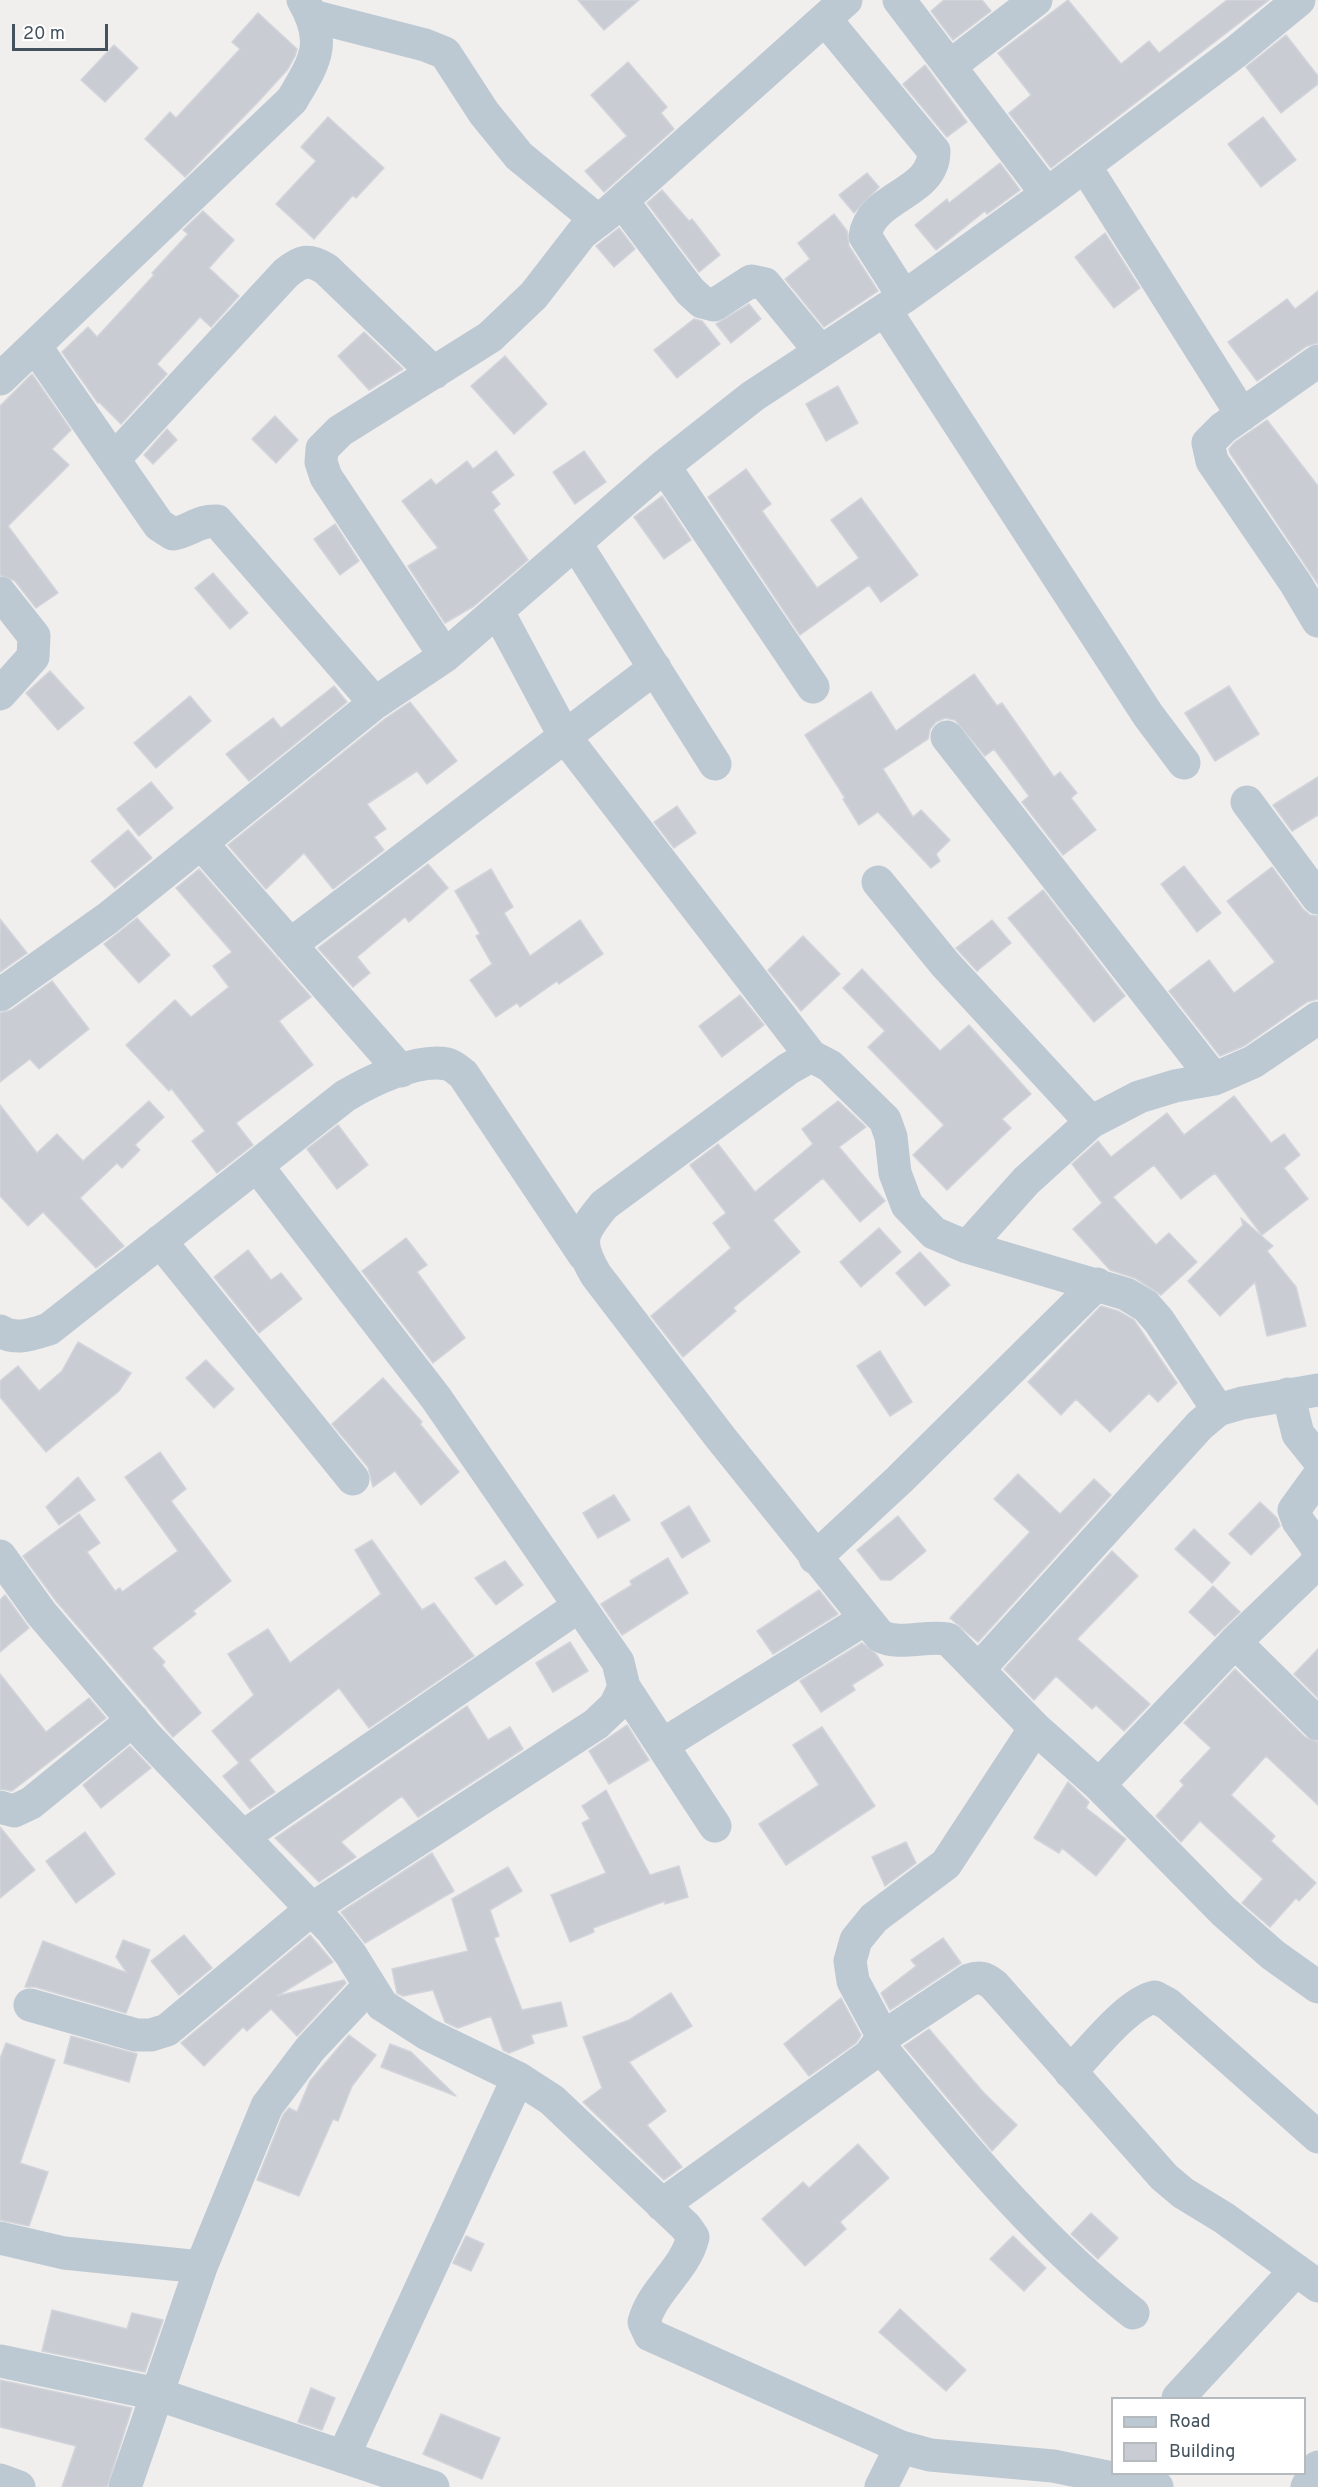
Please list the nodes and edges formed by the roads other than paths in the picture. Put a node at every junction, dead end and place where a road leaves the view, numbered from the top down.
1 (899, 0) edge
2 (1036, 0) edge
3 (1299, 0) edge
4 (308, 8) edge
5 (836, 10) edge
6 (950, 66) junction
7 (1085, 166) junction
8 (1047, 194) junction
9 (609, 210) junction
10 (894, 303) junction
11 (35, 346) junction
12 (820, 351) junction
13 (1318, 361) edge
14 (434, 373) junction
15 (0, 379) edge
16 (1242, 415) junction
17 (114, 459) junction
18 (664, 466) junction
19 (576, 544) junction
20 (0, 593) edge
21 (498, 612) junction
22 (1318, 621) edge
23 (445, 656) junction
24 (655, 668) junction
25 (813, 687) dead end
26 (0, 694) edge
27 (375, 703) junction
28 (565, 737) junction
29 (947, 737) dead end
30 (1184, 763) dead end
31 (715, 764) dead end
32 (1247, 802) dead end
33 (201, 843) junction
34 (878, 882) dead end
35 (1318, 898) edge
36 (290, 945) junction
37 (0, 996) edge
38 (1318, 1018) edge
39 (811, 1056) junction
40 (400, 1071) junction
41 (1214, 1079) junction
42 (1091, 1122) junction
43 (257, 1166) junction
44 (160, 1240) junction
45 (968, 1247) junction
46 (584, 1255) junction
47 (1097, 1284) junction
48 (0, 1331) edge
49 (1303, 1392) edge
50 (1218, 1410) junction
51 (1318, 1459) edge
52 (1318, 1477) edge
53 (353, 1479) dead end
54 (1318, 1548) edge
55 (0, 1556) edge
56 (815, 1558) junction
57 (1318, 1559) edge
58 (579, 1606) junction
59 (865, 1619) junction
60 (1235, 1642) junction
61 (978, 1670) junction
62 (624, 1687) junction
63 (133, 1720) junction
64 (1318, 1724) edge
65 (1035, 1728) junction
66 (662, 1745) junction
67 (1099, 1785) junction
68 (0, 1807) edge
69 (715, 1826) dead end
70 (244, 1836) junction
71 (313, 1908) junction
72 (369, 1986) junction
73 (1318, 1987) edge
74 (30, 2005) dead end
75 (880, 2041) junction
76 (1070, 2072) junction
77 (518, 2078) junction
78 (1318, 2137) edge
79 (662, 2205) junction
80 (3, 2247) edge
81 (201, 2267) junction
82 (1307, 2278) edge
83 (1133, 2313) dead end
84 (0, 2361) edge
85 (157, 2394) junction
86 (1179, 2397) edge
87 (901, 2447) junction
88 (343, 2457) junction
89 (1318, 2467) edge
90 (989, 2474) edge
91 (0, 2480) edge
92 (1131, 2481) edge
93 (19, 2487) edge
94 (125, 2487) edge
95 (433, 2487) edge
96 (881, 2487) edge
97 (1307, 2487) edge

1 - 6 street
2 - 6 street
3 - 7 street
4 - 9 street
4 - 11 street
5 - 9 street
5 - 10 street
6 - 8 street
7 - 8 street
7 - 16 street
8 - 10 street
9 - 12 street
9 - 14 street
10 - 12 street
10 - 30 street
11 - 15 street
11 - 17 street
12 - 18 street
13 - 16 street
14 - 17 street
14 - 23 street
16 - 22 street
17 - 27 street
18 - 19 street
18 - 25 street
19 - 21 street
19 - 24 street
20 - 26 street
21 - 23 street
21 - 28 street
23 - 27 street
24 - 28 street
24 - 31 street
27 - 33 street
28 - 36 street
28 - 39 street
29 - 41 street
32 - 35 street
33 - 36 street
33 - 37 street
34 - 42 street
36 - 40 street
38 - 41 street
39 - 45 street
39 - 46 street
40 - 43 street
40 - 46 street
41 - 42 street
42 - 45 street
43 - 44 street
43 - 58 street
44 - 48 street
44 - 53 street
45 - 47 street
46 - 56 street
47 - 50 street
47 - 56 street
49 - 50 street
49 - 51 street
50 - 61 street
52 - 54 street
55 - 63 street
56 - 59 street
57 - 60 street
58 - 62 street
58 - 70 street
59 - 61 street
59 - 66 street
60 - 64 street
60 - 67 street
61 - 65 street
62 - 66 street
62 - 71 street
63 - 68 street
63 - 70 street
65 - 67 street
65 - 75 street
66 - 69 street
67 - 73 street
70 - 71 street
71 - 72 street
71 - 74 street
72 - 77 street
72 - 81 street
75 - 76 street
75 - 79 street
75 - 83 street
76 - 78 street
76 - 82 street
77 - 79 street
77 - 88 street
79 - 87 street
80 - 81 street
81 - 85 street
82 - 86 street
84 - 85 street
85 - 88 street
85 - 94 street
87 - 90 street
87 - 96 street
88 - 95 street
89 - 97 street
90 - 92 street
91 - 93 street

